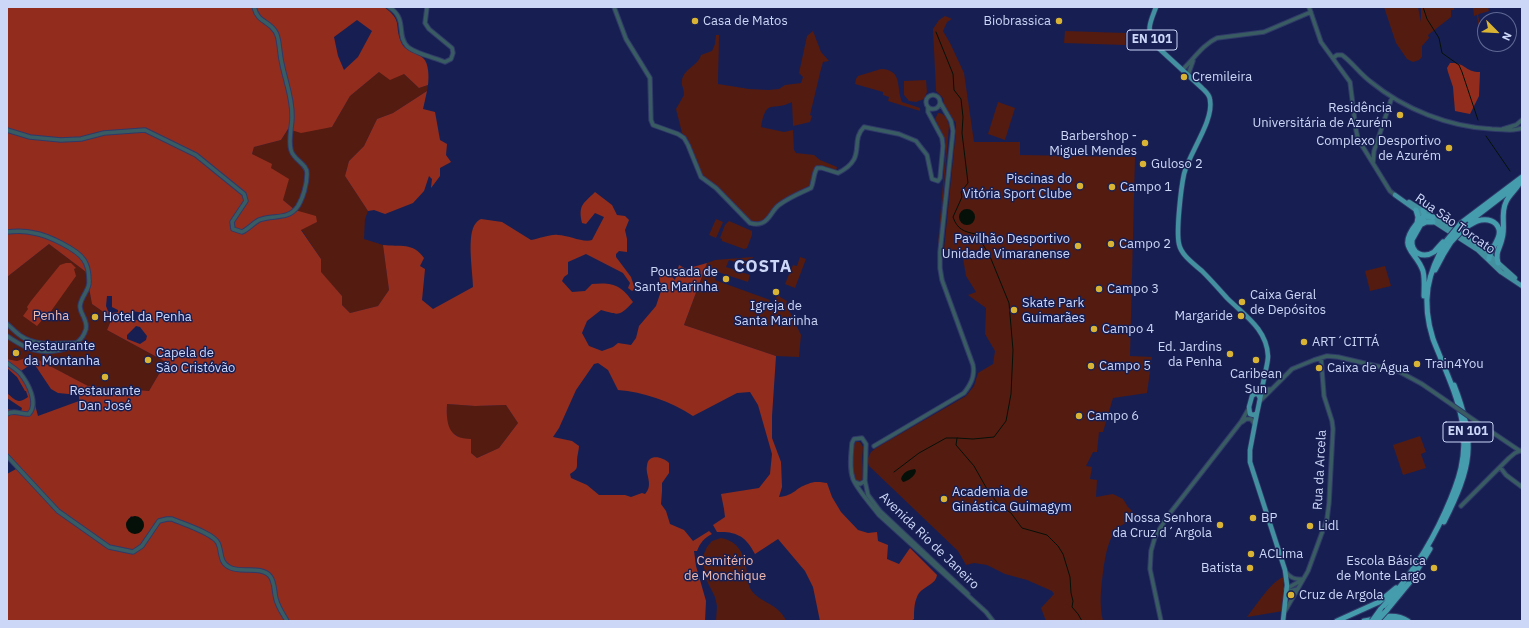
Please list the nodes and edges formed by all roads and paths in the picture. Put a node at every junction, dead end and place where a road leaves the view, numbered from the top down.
1 (254, 7) edge
2 (389, 7) edge
3 (427, 7) edge
4 (614, 7) edge
5 (1156, 7) edge
6 (1309, 7) edge
7 (1311, 12) junction
8 (1326, 50) junction
9 (1336, 55) junction
10 (1332, 58) junction
11 (1193, 60) junction
12 (1182, 70) junction
13 (1188, 75) junction
14 (1392, 97) junction
15 (940, 102) junction
16 (928, 107) junction
17 (935, 109) junction
18 (946, 112) junction
19 (931, 117) junction
20 (1522, 120) edge
21 (1522, 128) edge
22 (1502, 129) junction
23 (7, 130) edge
24 (1374, 151) junction
25 (1366, 152) junction
26 (1373, 164) junction
27 (1522, 176) edge
28 (1520, 183) edge
29 (1395, 195) junction
30 (1416, 210) junction
31 (1423, 210) junction
32 (1425, 216) junction
33 (1433, 219) junction
34 (1419, 224) junction
35 (1463, 226) junction
36 (7, 232) edge
37 (1449, 241) junction
38 (1495, 248) junction
39 (1483, 251) junction
40 (1489, 257) junction
41 (1498, 263) junction
42 (1522, 285) edge
43 (7, 324) edge
44 (7, 336) edge
45 (1432, 339) junction
46 (75, 343) junction
47 (1321, 358) junction
48 (7, 363) edge
49 (1273, 389) junction
50 (1260, 390) junction
51 (1260, 400) junction
52 (1249, 407) junction
53 (1257, 413) junction
54 (7, 414) edge
55 (1251, 414) junction
56 (1246, 419) junction
57 (1242, 422) junction
58 (1255, 425) junction
59 (874, 446) dead end
60 (1521, 450) edge
61 (7, 456) edge
62 (1500, 467) junction
63 (865, 481) junction
64 (855, 482) junction
65 (1522, 487) edge
66 (1461, 506) dead end
67 (1284, 570) junction
68 (1303, 579) junction
69 (1407, 579) junction
70 (1286, 589) junction
71 (1298, 589) junction
72 (986, 612) junction
73 (1284, 613) junction
74 (287, 621) edge
75 (993, 621) edge
76 (1161, 621) edge
77 (1283, 621) edge
78 (1337, 621) edge
79 (1364, 621) edge
80 (1372, 621) edge
81 (1378, 621) edge
82 (1382, 621) edge
83 (1398, 621) edge
84 (1408, 621) edge

1 - 23 street
2 - 3 street
4 - 19 street
5 - 12 main road, EN 101
6 - 7 street, Rua São Torcato
7 - 8 street, Rua São Torcato
7 - 11 street
8 - 9 street
8 - 10 street, Rua São Torcato
9 - 10 street
9 - 14 street
10 - 25 street, Rua São Torcato
11 - 12 street
11 - 13 street
12 - 13 main road, EN 101
13 - 50 main road, EN 101
14 - 22 street
14 - 24 street
15 - 16 street
15 - 17 street
15 - 18 street
16 - 17 street
16 - 19 street
17 - 18 street
17 - 19 street
18 - 59 street
20 - 22 street
21 - 22 street
24 - 25 street
24 - 26 street
25 - 26 street, Rua São Torcato
26 - 29 street, Rua São Torcato
27 - 35 highway, EN 101
28 - 35 highway, EN 101
28 - 38 highway
29 - 30 main road, Rua São Torcato
29 - 31 main road, Rua São Torcato
30 - 32 main road, Rua São Torcato
30 - 34 highway
31 - 32 highway
31 - 33 main road, Rua São Torcato
32 - 33 highway
32 - 34 highway
33 - 34 highway
33 - 39 main road, Rua São Torcato
34 - 37 highway
34 - 45 highway
35 - 37 highway, EN 101, bridge
35 - 38 highway
36 - 46 street
37 - 45 highway, EN 101
37 - 81 highway, EN 101, bridge
38 - 39 highway
38 - 40 highway
38 - 41 highway
39 - 40 highway
40 - 41 main road, Rua São Torcato
40 - 42 main road, Rua São Torcato
41 - 42 main road, Rua São Torcato
43 - 46 street
44 - 46 street
45 - 69 highway, EN 101
47 - 49 street
47 - 60 street, bridge
47 - 68 street, Rua da Arcela
48 - 54 street
49 - 50 street
49 - 51 street
50 - 51 main road
50 - 52 main road, EN 101
51 - 53 main road
52 - 55 main road
52 - 57 street
53 - 55 main road
53 - 58 main road
55 - 56 street
55 - 58 main road
56 - 57 street
56 - 58 street
57 - 76 street
58 - 67 main road
60 - 62 street
61 - 74 street
62 - 65 street
62 - 66 street
63 - 64 street
63 - 64 street
63 - 72 street, Avenida Rio de Janeiro
64 - 72 street
67 - 68 street
67 - 70 main road
68 - 70 street
68 - 71 street, Rua da Arcela
69 - 78 highway
69 - 80 highway, EN 101, bridge
70 - 71 street
70 - 73 main road
71 - 73 street, Rua da Arcela
72 - 75 street
73 - 77 main road
79 - 84 highway
82 - 83 highway

